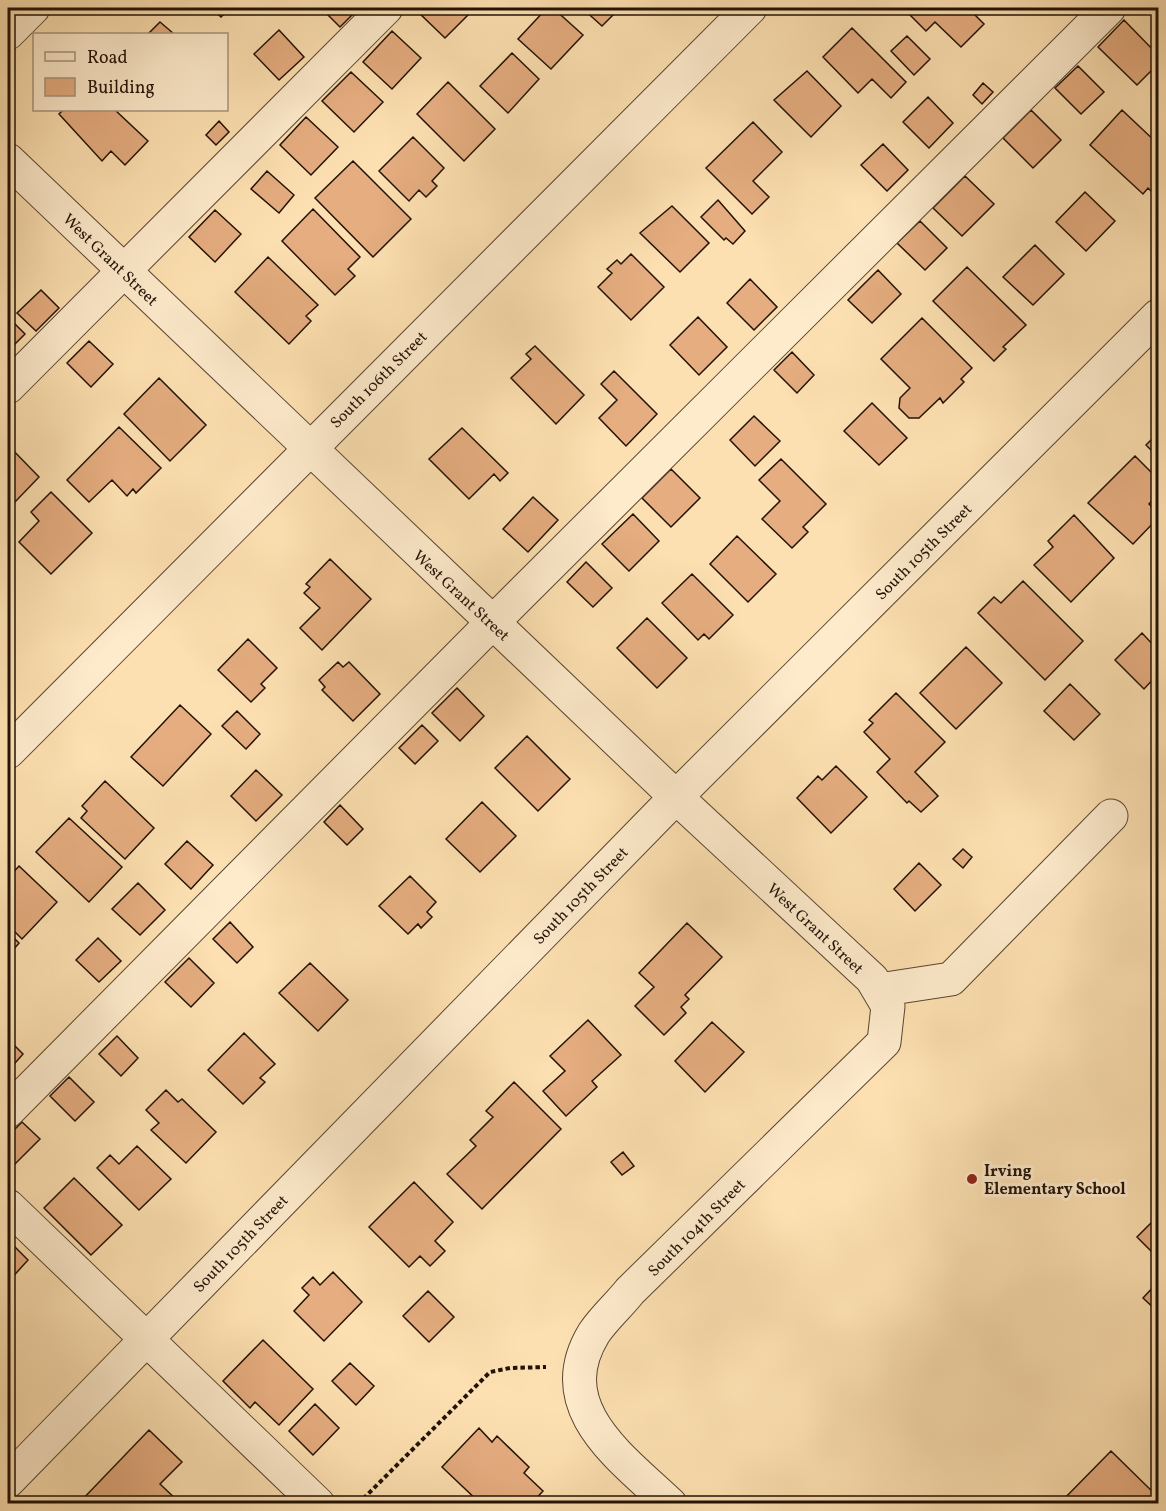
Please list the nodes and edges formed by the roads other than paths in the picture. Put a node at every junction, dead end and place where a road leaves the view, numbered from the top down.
1 (33, 8) edge
2 (386, 8) edge
3 (750, 8) edge
4 (1109, 8) edge
5 (8, 33) edge
6 (8, 160) edge
7 (123, 271) junction
8 (1158, 316) edge
9 (8, 387) edge
10 (308, 448) junction
11 (492, 623) junction
12 (8, 752) edge
13 (676, 797) junction
14 (1111, 816) dead end
15 (879, 990) junction
16 (884, 1042) joint
17 (8, 1111) edge
18 (8, 1206) edge
19 (147, 1338) junction
20 (8, 1481) edge
21 (318, 1503) edge
22 (670, 1503) edge

1 - 5 street
2 - 7 street
3 - 10 street, South 106th Street
4 - 11 street
6 - 7 street, West Grant Street
7 - 9 street
7 - 10 street, West Grant Street
8 - 13 street, South 105th Street
10 - 11 street, West Grant Street
10 - 12 street, South 106th Street
11 - 13 street, West Grant Street
11 - 17 street
13 - 15 street, West Grant Street
13 - 19 street, South 105th Street
14 - 15 street
15 - 16 street, West Grant Street
16 - 22 street, South 104th Street
18 - 19 street
19 - 20 street, South 105th Street
19 - 21 street

